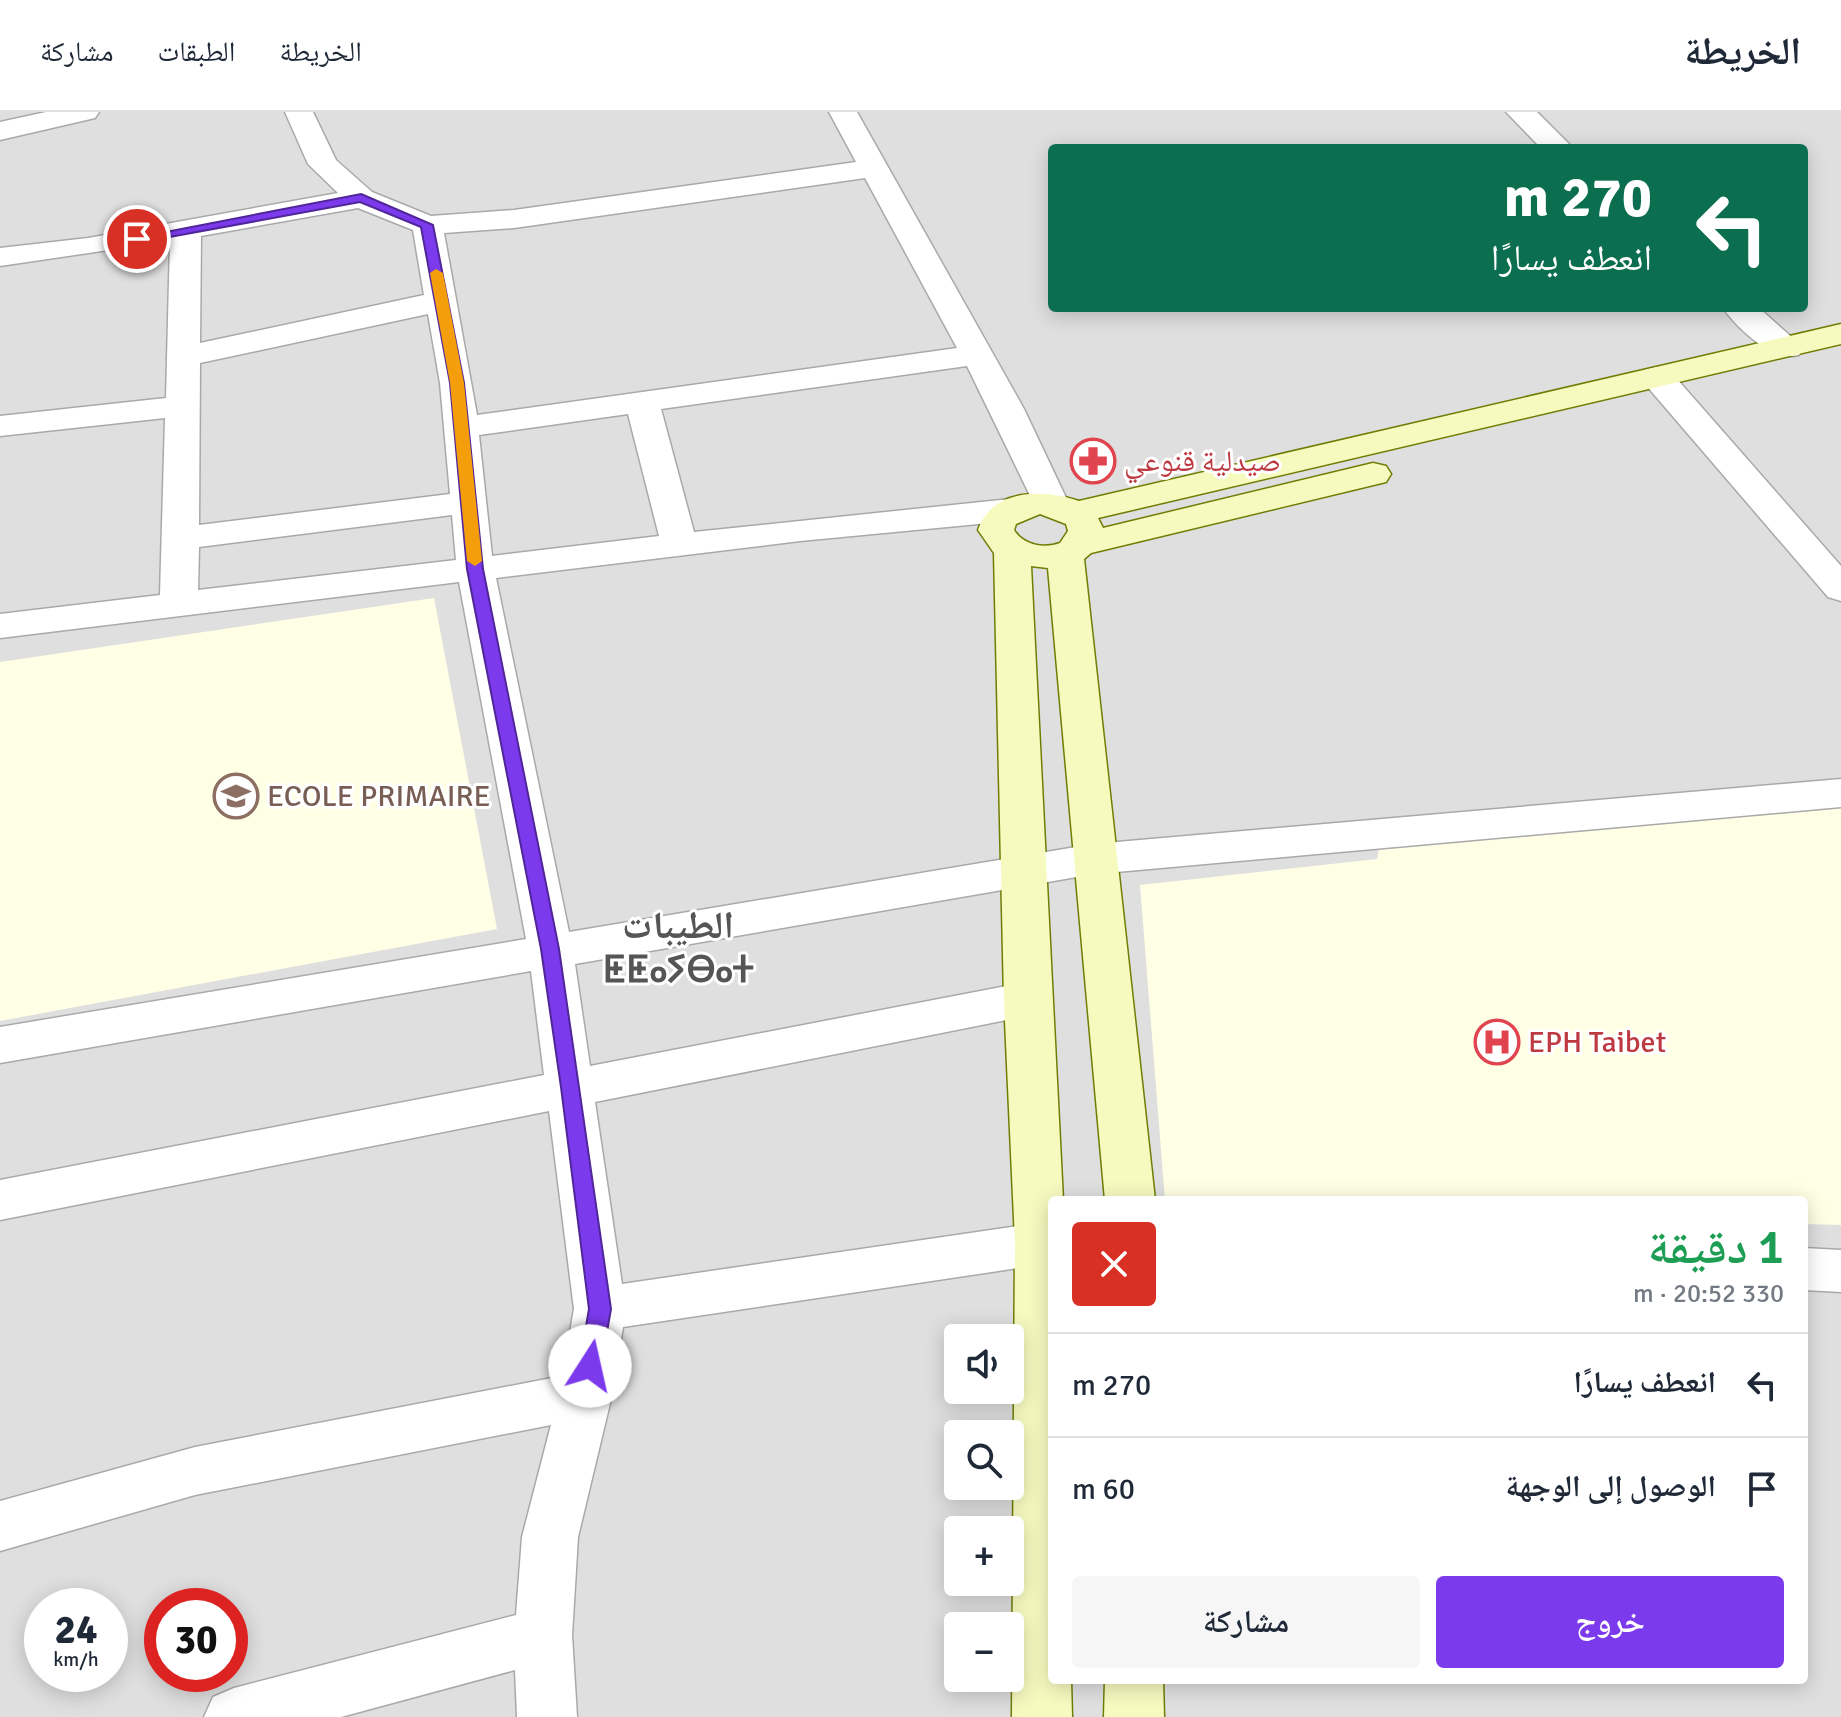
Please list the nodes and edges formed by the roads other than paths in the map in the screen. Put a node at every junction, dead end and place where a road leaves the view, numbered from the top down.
1 (85, 112) edge
2 (299, 112) edge
3 (843, 112) edge
4 (1520, 112) edge
5 (0, 131) edge
6 (1554, 144) edge
7 (874, 168) junction
8 (361, 198) junction
9 (427, 225) junction
10 (186, 231) junction
11 (0, 257) edge
12 (441, 301) junction
13 (1742, 312) edge
14 (1841, 334) edge
15 (977, 355) junction
16 (183, 357) junction
17 (1780, 358) junction
18 (1841, 359) edge
19 (1667, 388) junction
20 (642, 402) junction
21 (182, 406) junction
22 (0, 426) edge
23 (463, 427) junction
24 (1253, 471) junction
25 (1277, 498) junction
26 (470, 502) junction
27 (1067, 529) junction
28 (1011, 530) junction
29 (180, 538) junction
30 (679, 544) junction
31 (475, 569) junction
32 (1841, 589) edge
33 (179, 605) junction
34 (0, 626) edge
35 (1078, 707) junction
36 (1018, 710) junction
37 (1841, 793) edge
38 (1094, 859) junction
39 (1024, 871) junction
40 (550, 949) junction
41 (1027, 999) junction
42 (0, 1045) edge
43 (571, 1087) junction
44 (1130, 1196) edge
45 (0, 1200) edge
46 (1046, 1242) edge
47 (1808, 1269) edge
48 (1841, 1271) edge
49 (600, 1309) junction
50 (585, 1395) junction
51 (0, 1526) edge
52 (543, 1635) junction
53 (1134, 1684) edge
54 (234, 1717) edge
55 (547, 1717) edge
56 (1042, 1717) edge
57 (1134, 1717) edge

1 - 5 street
2 - 8 street
3 - 7 street
4 - 6 street
7 - 9 street
7 - 15 street
8 - 9 street
8 - 10 street
9 - 12 street
10 - 11 street
10 - 16 street
12 - 16 street
12 - 23 street
13 - 17 street
14 - 17 main road
15 - 20 street
15 - 27 street
16 - 21 street
17 - 18 main road
17 - 19 main road
19 - 24 main road
19 - 25 main road
19 - 32 street
20 - 23 street
20 - 30 street
21 - 22 street
21 - 29 street
23 - 26 street
24 - 25 main road
24 - 27 main road
25 - 27 main road
26 - 29 street
26 - 31 street
27 - 28 main road
27 - 28 main road
27 - 35 main road
28 - 30 street
28 - 36 main road
29 - 33 street
30 - 31 street
31 - 33 street
31 - 40 street
33 - 34 street
35 - 36 main road
35 - 38 main road
36 - 39 main road
37 - 38 street
38 - 39 street
38 - 44 main road
39 - 40 street
39 - 41 main road
40 - 42 street
40 - 43 street
41 - 43 street
41 - 46 main road
43 - 45 street
43 - 49 street
46 - 49 street
46 - 56 main road
47 - 48 street
49 - 50 street
50 - 51 street
50 - 52 street
52 - 54 street
52 - 55 street
53 - 57 main road

